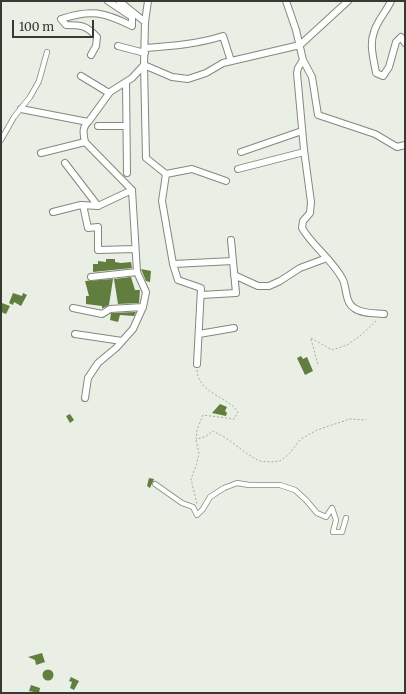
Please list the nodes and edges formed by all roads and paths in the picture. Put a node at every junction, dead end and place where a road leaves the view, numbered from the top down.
1 (108, 1) edge
2 (119, 1) edge
3 (148, 1) edge
4 (286, 1) edge
5 (348, 1) edge
6 (390, 1) edge
7 (145, 22) junction
8 (405, 43) edge
9 (300, 45) junction
10 (118, 46) dead end
11 (144, 50) junction
12 (47, 52) dead end
13 (91, 55) dead end
14 (303, 60) junction
15 (231, 61) junction
16 (144, 65) junction
17 (81, 76) dead end
18 (126, 82) junction
19 (109, 93) junction
20 (21, 108) junction
21 (88, 122) junction
22 (98, 126) dead end
23 (126, 126) junction
24 (302, 131) junction
25 (1, 140) edge
26 (85, 142) junction
27 (405, 145) edge
28 (241, 152) dead end
29 (304, 152) junction
30 (41, 153) dead end
31 (65, 163) dead end
32 (238, 169) dead end
33 (127, 173) dead end
34 (166, 174) junction
35 (226, 181) dead end
36 (132, 190) junction
37 (83, 206) junction
38 (98, 206) junction
39 (53, 212) dead end
40 (231, 240) dead end
41 (135, 249) junction
42 (328, 258) junction
43 (233, 261) junction
44 (172, 264) junction
45 (137, 272) junction
46 (234, 275) junction
47 (91, 278) dead end
48 (201, 295) junction
49 (143, 307) junction
50 (73, 308) dead end
51 (384, 314) joint
52 (234, 328) dead end
53 (75, 334) dead end
54 (199, 334) junction
55 (122, 341) junction
56 (197, 364) joint
57 (318, 365) dead end
58 (84, 398) dead end
59 (366, 420) dead end
60 (196, 439) junction
61 (155, 484) dead end
62 (199, 513) junction
63 (346, 518) dead end

1 - 13 street
2 - 7 street
3 - 7 street
4 - 9 street
5 - 9 street
6 - 8 street
7 - 11 street
9 - 14 street
9 - 15 street
10 - 11 street
11 - 15 street
11 - 16 street
12 - 20 street
14 - 24 street
14 - 27 street
15 - 16 street
16 - 18 street
16 - 34 street
17 - 19 street
18 - 19 street
18 - 23 street
19 - 21 street
20 - 21 street
20 - 25 street
21 - 26 street
22 - 23 street
23 - 33 street
24 - 28 street
24 - 29 street
26 - 30 street
26 - 36 street
29 - 32 street
29 - 42 street
31 - 38 street
34 - 35 street
34 - 44 street
36 - 38 street
36 - 41 street
37 - 38 street
37 - 39 street
37 - 41 street
40 - 43 street
41 - 45 street
42 - 46 street
42 - 51 street
43 - 44 street
43 - 46 street
44 - 48 street
45 - 47 street
45 - 49 street
46 - 48 street
48 - 54 street
49 - 50 street
49 - 55 street
51 - 57 path
52 - 54 street
53 - 55 street
54 - 56 street
55 - 58 street
56 - 60 path
59 - 60 path
60 - 62 path
61 - 62 street
62 - 63 street

